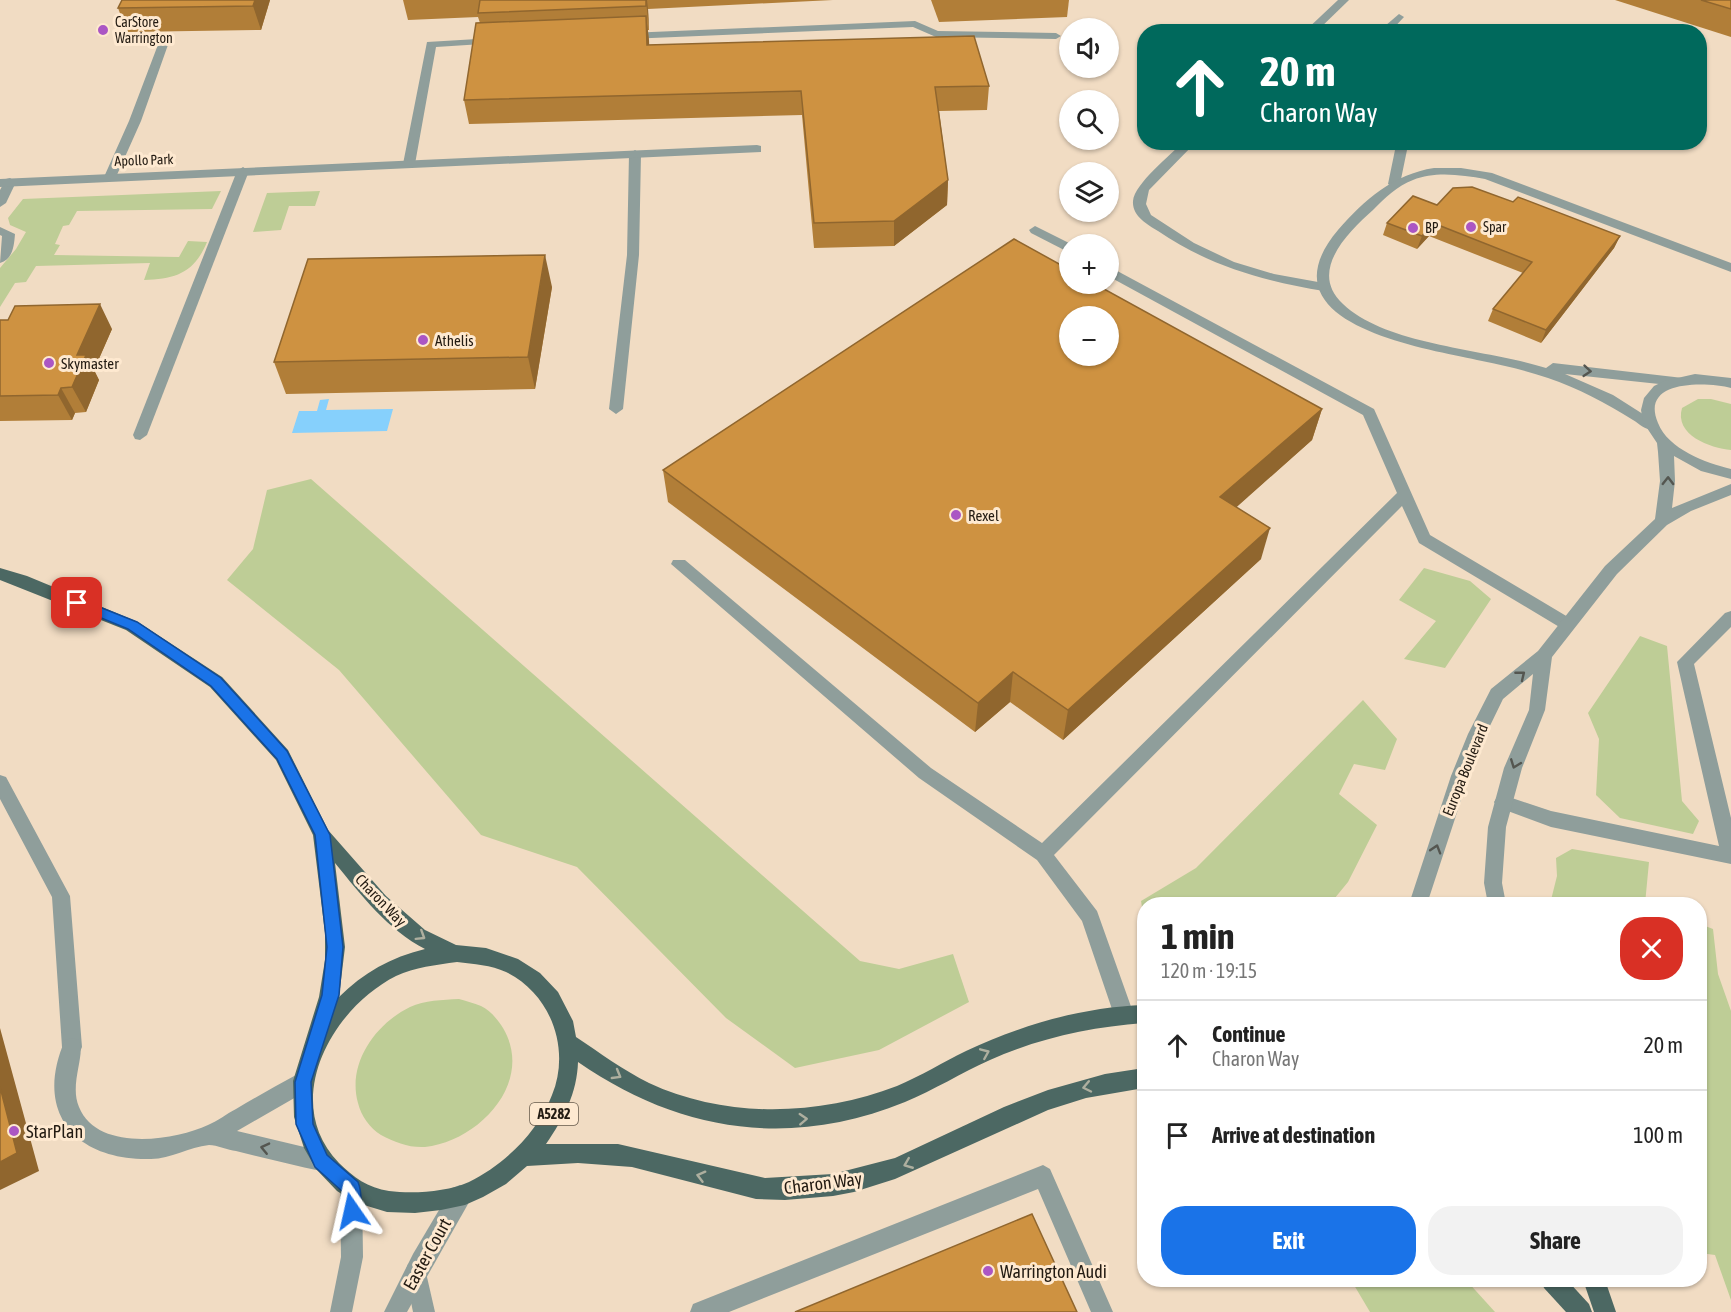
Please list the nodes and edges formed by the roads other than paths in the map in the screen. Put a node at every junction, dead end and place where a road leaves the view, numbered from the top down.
1 (1344, 0) edge
2 (1399, 17) dead end
3 (1318, 24) edge
4 (1392, 24) edge
5 (620, 36) edge
6 (1056, 36) dead end
7 (502, 41) edge
8 (164, 42) dead end
9 (412, 149) dead end
10 (757, 149) dead end
11 (1182, 150) edge
12 (1401, 150) edge
13 (635, 154) junction
14 (409, 164) junction
15 (243, 171) junction
16 (110, 177) junction
17 (5, 183) edge
18 (1394, 184) junction
19 (0, 203) edge
20 (1035, 230) dead end
21 (0, 231) edge
22 (1059, 243) edge
23 (0, 259) edge
24 (1731, 268) edge
25 (1119, 276) edge
26 (1323, 287) junction
27 (1528, 366) junction
28 (1678, 381) junction
29 (1728, 382) edge
30 (616, 409) dead end
31 (1652, 426) junction
32 (140, 435) dead end
33 (1664, 442) junction
34 (1731, 474) edge
35 (1731, 489) edge
36 (1405, 494) junction
37 (1662, 520) junction
38 (679, 564) dead end
39 (0, 573) edge
40 (1731, 617) edge
41 (1567, 624) junction
42 (1544, 657) junction
43 (0, 782) edge
44 (1503, 802) junction
45 (322, 835) junction
46 (1043, 854) junction
47 (1420, 897) edge
48 (1496, 897) edge
49 (450, 952) junction
50 (1134, 1015) edge
51 (316, 1041) junction
52 (568, 1043) junction
53 (1137, 1079) edge
54 (303, 1082) junction
55 (208, 1135) junction
56 (524, 1156) junction
57 (321, 1161) junction
58 (351, 1188) junction
59 (460, 1196) junction
60 (416, 1272) junction
61 (1558, 1287) edge
62 (1596, 1287) edge
63 (341, 1312) edge
64 (396, 1312) edge
65 (424, 1312) edge
66 (701, 1312) edge
67 (1102, 1312) edge
68 (1581, 1312) edge
69 (1605, 1312) edge

1 - 3 street
2 - 4 street
5 - 6 street
7 - 14 street
8 - 16 street
9 - 14 street
10 - 13 street, Apollo Park
11 - 26 street
12 - 18 street
13 - 14 street, Apollo Park
13 - 30 street
14 - 15 street, Apollo Park
15 - 16 street, Apollo Park
15 - 32 street
16 - 17 street, Apollo Park
17 - 19 street
18 - 24 street
18 - 26 street
20 - 22 street
21 - 23 street
25 - 36 street
26 - 27 street
27 -> 28 street
27 - 31 street
28 - 29 street
28 - 31 street
31 - 33 street
33 - 34 street
37 -> 33 street
35 - 37 street, Europa Boulevard
36 - 41 street
36 - 46 street
37 - 41 street, Europa Boulevard
38 - 46 street
39 - 45 main road, Charon Way / A5282
40 - 44 street
41 - 42 street, Europa Boulevard
42 -> 44 street, Europa Boulevard
47 -> 42 street, Europa Boulevard
43 - 55 street
44 - 48 street, Europa Boulevard
45 -> 49 main road, Charon Way / A5282
45 - 51 main road, Charon Way / A5282
46 - 50 street
49 - 51 main road, A5282
49 - 52 main road, A5282
52 -> 50 main road
51 - 54 main road, A5282
52 - 56 main road, A5282
53 -> 56 main road, Charon Way
54 - 55 street
54 - 57 main road, A5282
57 -> 55 street
56 - 59 main road, A5282
57 - 58 main road, A5282
58 - 59 main road, A5282
58 - 63 street
59 - 60 street, Easter Court
60 - 64 street, Easter Court
60 - 65 street
61 - 68 main road
62 - 69 main road
66 - 67 street

